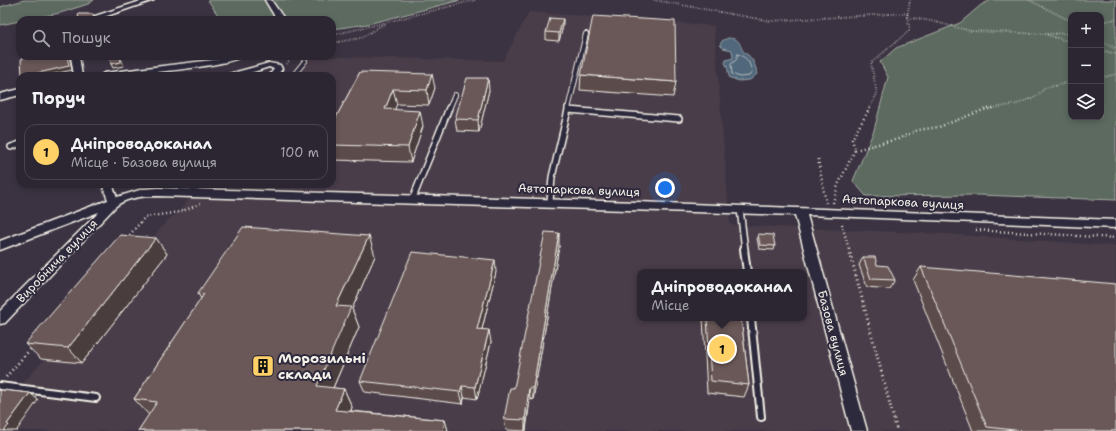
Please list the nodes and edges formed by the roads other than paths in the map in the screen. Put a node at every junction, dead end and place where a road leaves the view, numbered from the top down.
1 (151, 0) edge
2 (268, 0) edge
3 (100, 16) edge
4 (278, 16) edge
5 (586, 34) dead end
6 (76, 60) edge
7 (225, 60) edge
8 (305, 60) dead end
9 (77, 72) edge
10 (134, 72) edge
11 (245, 72) edge
12 (276, 72) edge
13 (296, 72) edge
14 (16, 93) edge
15 (455, 95) dead end
16 (0, 97) edge
17 (568, 110) junction
18 (680, 120) dead end
19 (16, 145) edge
20 (11, 147) dead end
21 (108, 188) edge
22 (413, 198) junction
23 (550, 202) junction
24 (114, 203) junction
25 (740, 209) junction
26 (800, 211) junction
27 (1116, 224) edge
28 (0, 246) edge
29 (746, 269) edge
30 (0, 319) edge
31 (751, 321) edge
32 (0, 386) edge
33 (96, 398) dead end
34 (761, 417) dead end
35 (859, 431) edge

1 - 3 street
2 - 4 street
5 - 17 lane
6 - 9 street
7 - 10 street
8 - 13 lane
11 - 12 street
14 - 16 street
15 - 22 lane
17 - 18 lane
17 - 23 lane
19 - 20 lane
21 - 24 street
22 - 23 street, Автопаркова вулиця
22 - 24 street, Автопаркова вулиця
23 - 25 street, Автопаркова вулиця
24 - 28 street, Автопаркова вулиця
24 - 30 street, Виробнича вулиця
25 - 26 street, Автопаркова вулиця
25 - 29 lane
26 - 27 street, Автопаркова вулиця
26 - 35 street, Базова вулиця
31 - 34 lane
32 - 33 lane

